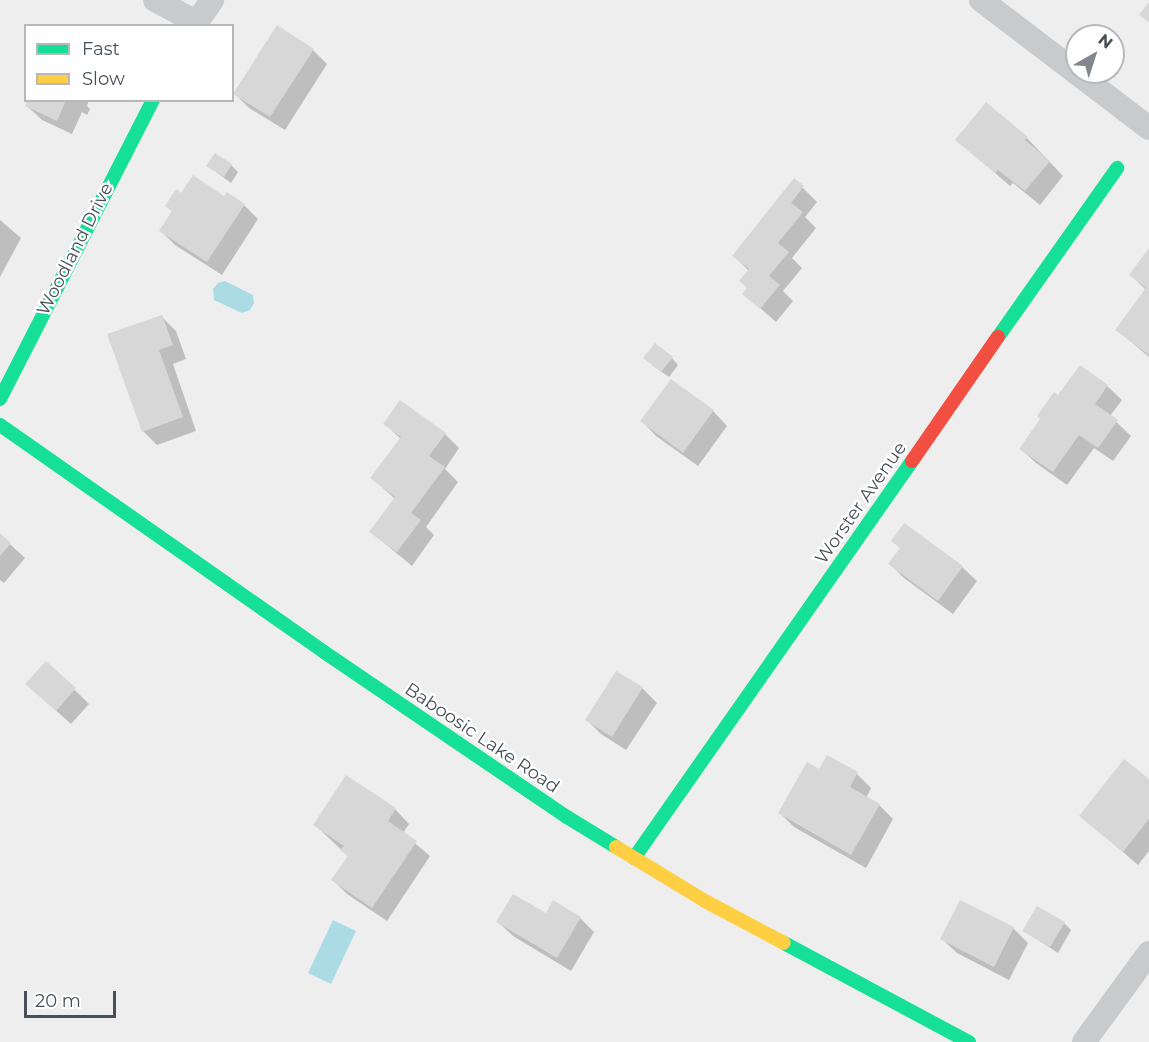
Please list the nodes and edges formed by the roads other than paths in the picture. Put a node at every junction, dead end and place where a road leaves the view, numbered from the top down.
1 (155, 0) edge
2 (212, 0) edge
3 (981, 0) edge
4 (195, 23) edge
5 (152, 102) edge
6 (1149, 128) edge
7 (1117, 168) dead end
8 (0, 399) edge
9 (0, 425) edge
10 (634, 858) junction
11 (1149, 953) edge
12 (969, 1042) edge
13 (1084, 1042) edge

1 - 4 street
2 - 4 street
3 - 6 street
5 - 8 street, Woodland Drive
7 - 10 street, Worster Avenue
9 - 10 street, Baboosic Lake Road
10 - 12 street, Baboosic Lake Road
11 - 13 street

